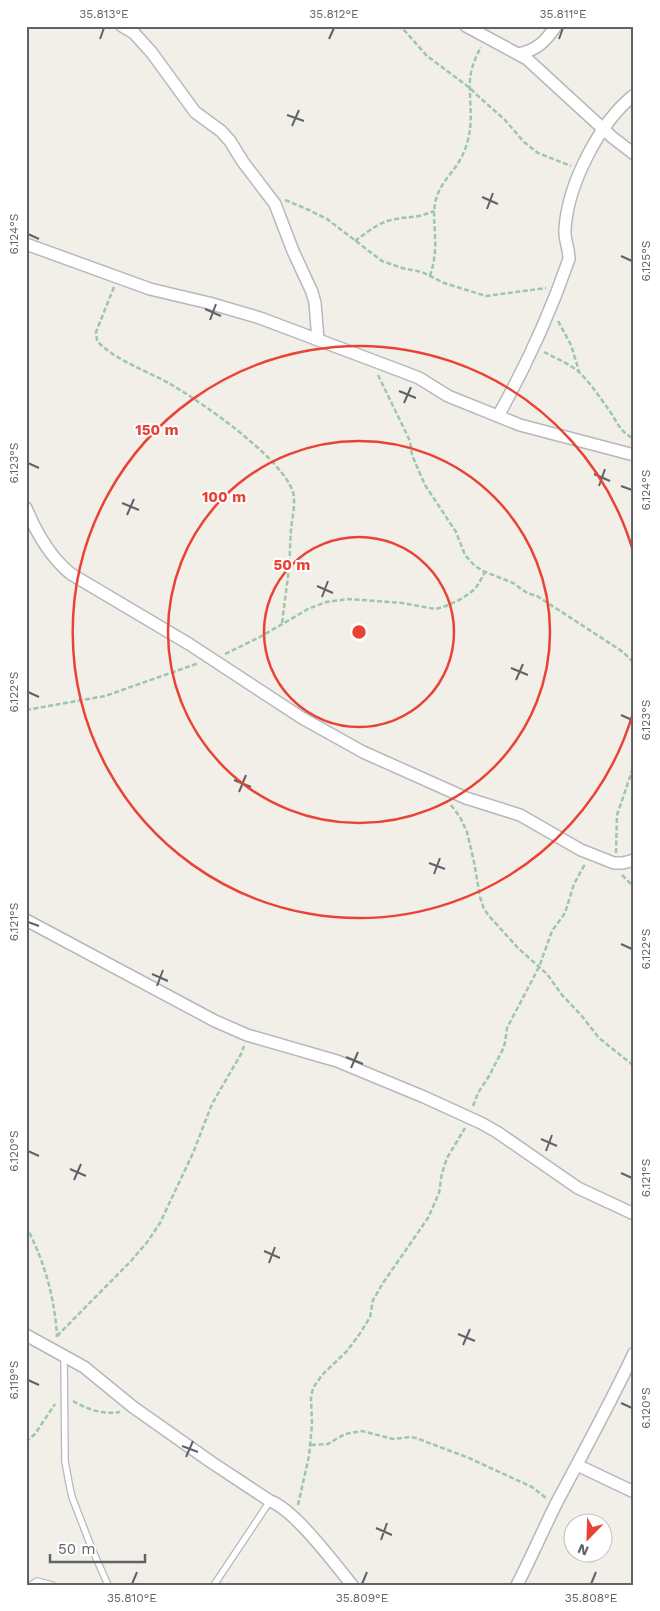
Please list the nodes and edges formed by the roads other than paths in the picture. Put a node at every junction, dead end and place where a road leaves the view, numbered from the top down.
1 (122, 26) edge
2 (466, 26) edge
3 (556, 26) edge
4 (133, 30) edge
5 (518, 54) junction
6 (634, 95) edge
7 (604, 128) junction
8 (634, 154) edge
9 (26, 244) edge
10 (318, 340) junction
11 (498, 416) junction
12 (634, 455) edge
13 (26, 508) edge
14 (634, 860) edge
15 (26, 920) edge
16 (634, 1214) edge
17 (26, 1335) edge
18 (60, 1353) junction
19 (634, 1353) edge
20 (577, 1465) junction
21 (634, 1492) edge
22 (270, 1501) junction
23 (31, 1585) edge
24 (52, 1585) edge
25 (108, 1585) edge
26 (214, 1585) edge
27 (352, 1585) edge
28 (517, 1585) edge

1 - 4 street
2 - 5 street
3 - 5 street
4 - 10 street
5 - 7 street
6 - 7 street
7 - 8 street
7 - 11 street
9 - 10 street
10 - 11 street
11 - 12 street
13 - 14 street
15 - 16 street
17 - 18 street
18 - 22 street
18 - 25 lane
19 - 20 street
20 - 21 street
20 - 28 street
22 - 26 lane
22 - 27 street
23 - 24 lane

